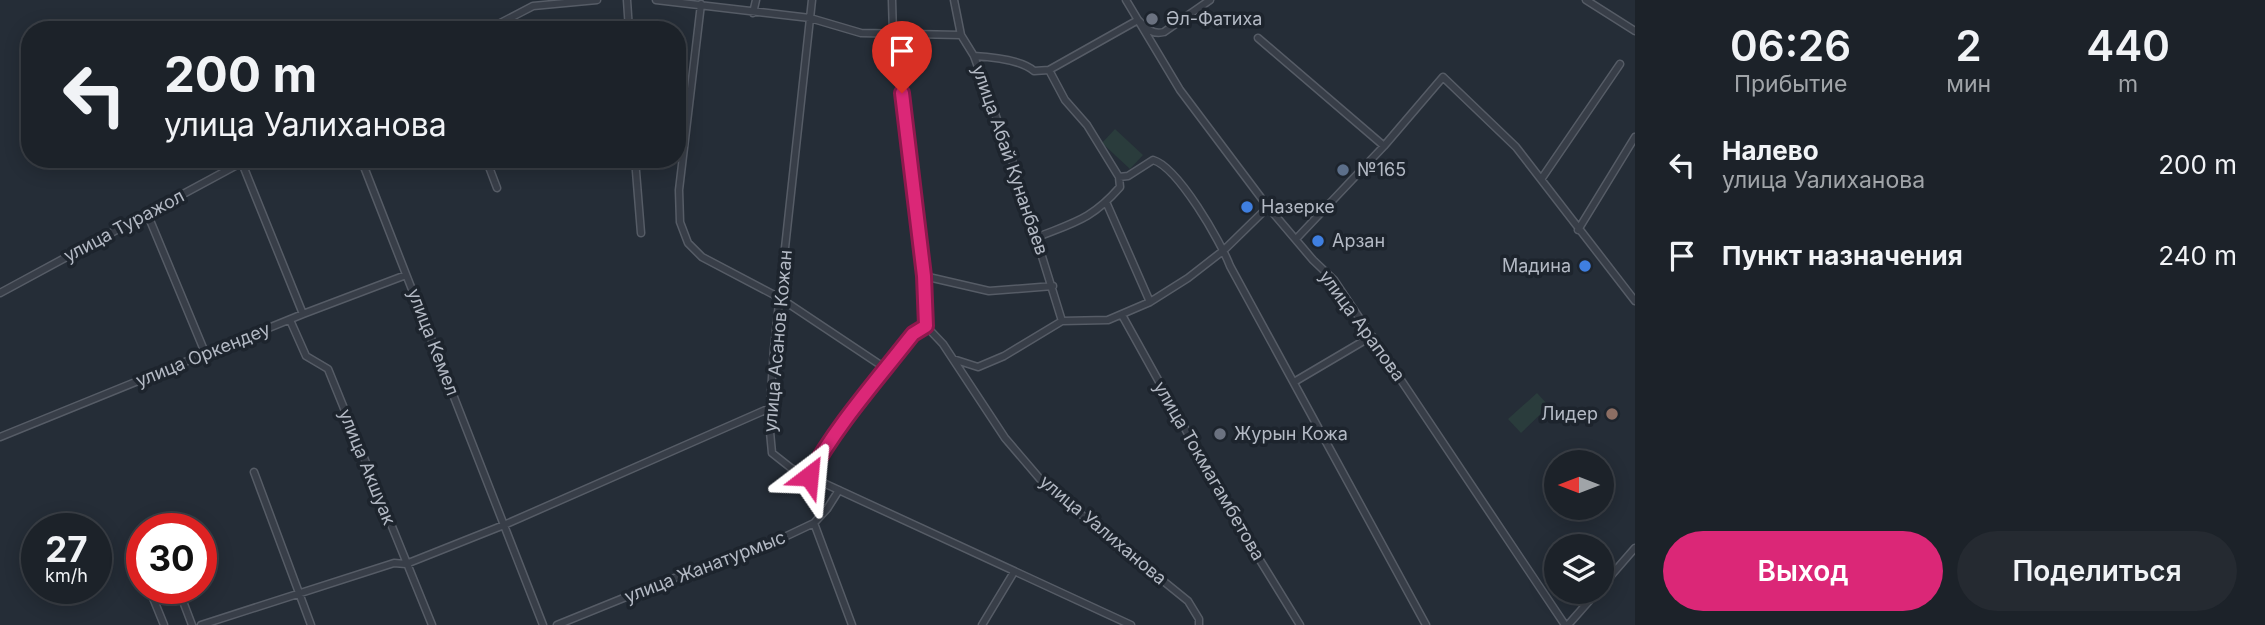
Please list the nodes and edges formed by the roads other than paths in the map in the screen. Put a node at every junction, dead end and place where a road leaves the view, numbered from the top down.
1 (597, 0) edge
2 (627, 0) edge
3 (656, 0) edge
4 (756, 0) edge
5 (812, 0) edge
6 (892, 0) edge
7 (954, 0) edge
8 (1126, 0) edge
9 (1210, 0) edge
10 (1587, 0) edge
11 (701, 4) junction
12 (753, 13) junction
13 (810, 18) junction
14 (1138, 20) junction
15 (505, 21) edge
16 (628, 21) edge
17 (1635, 32) edge
18 (893, 35) junction
19 (961, 35) junction
20 (1258, 38) dead end
21 (974, 56) junction
22 (1620, 64) dead end
23 (1049, 70) junction
24 (686, 131) edge
25 (1635, 137) edge
26 (1384, 146) junction
27 (232, 168) edge
28 (248, 168) edge
29 (364, 168) edge
30 (489, 168) edge
31 (636, 168) edge
32 (682, 168) edge
33 (1119, 177) junction
34 (1542, 178) junction
35 (497, 188) dead end
36 (1107, 204) junction
37 (1268, 207) junction
38 (147, 213) junction
39 (1578, 230) junction
40 (640, 233) dead end
41 (1038, 237) junction
42 (1297, 238) junction
43 (1224, 250) junction
44 (406, 275) junction
45 (924, 276) junction
46 (1053, 286) junction
47 (0, 293) edge
48 (780, 298) junction
49 (1635, 301) edge
50 (1150, 302) junction
51 (303, 314) junction
52 (1122, 315) junction
53 (290, 320) junction
54 (1062, 321) junction
55 (926, 326) junction
56 (1372, 336) junction
57 (206, 355) junction
58 (953, 359) junction
59 (885, 368) junction
60 (1294, 382) junction
61 (770, 408) junction
62 (0, 437) edge
63 (254, 472) dead end
64 (809, 476) junction
65 (839, 490) junction
66 (814, 523) junction
67 (504, 525) junction
68 (1635, 548) edge
69 (406, 564) junction
70 (1014, 572) junction
71 (1614, 572) edge
72 (299, 594) junction
73 (155, 604) edge
74 (183, 604) edge
75 (1586, 604) edge
76 (164, 625) edge
77 (192, 625) edge
78 (201, 625) edge
79 (311, 625) edge
80 (432, 625) edge
81 (543, 625) edge
82 (556, 625) edge
83 (852, 625) edge
84 (982, 625) edge
85 (1130, 625) edge
86 (1199, 625) edge
87 (1300, 625) edge
88 (1426, 625) edge
89 (1567, 625) edge

1 - 15 street
2 - 16 street
3 - 11 street
4 - 12 street
5 - 13 street, улица Асанов Кожан
6 - 18 street
7 - 19 street, улица Абай Кунанбаев
8 - 14 street, улица Арапова
9 - 14 street
10 - 17 street
11 - 12 street
11 - 24 street
12 - 13 street
13 - 18 street
13 - 48 street, улица Асанов Кожан
14 - 23 street
14 - 37 street, улица Арапова
18 - 19 street
18 - 45 street
19 - 21 street, улица Абай Кунанбаев
20 - 26 street
21 - 23 street
21 - 41 street, улица Абай Кунанбаев
22 - 34 street
23 - 33 street
25 - 39 street
26 - 34 street
26 - 42 street
27 - 38 street, улица Туражол
28 - 51 street
29 - 44 street, улица Кемел
30 - 35 street
31 - 40 street
32 - 48 street
33 - 36 street
33 - 43 street
34 - 39 street
36 - 41 street
36 - 50 street
37 - 42 street, улица Арапова
37 - 43 street
38 - 47 street, улица Туражол
38 - 57 street
39 - 49 street
41 - 46 street, улица Абай Кунанбаев
42 - 56 street, улица Арапова
43 - 50 street
43 - 60 street
44 - 51 street, улица Оркендеу
44 - 67 street, улица Кемел
45 - 46 street
45 - 55 street
46 - 54 street, улица Абай Кунанбаев
48 - 59 street
48 - 61 street, улица Асанов Кожан
50 - 52 street
51 - 53 street, улица Оркендеу
52 - 54 street
52 - 87 street, улица Токмагамбетова
53 - 57 street, улица Оркендеу
53 - 69 street, улица Акшуак
54 - 58 street
55 - 58 street, улица Уалиханова
55 - 59 street
56 - 60 street
56 - 89 street, улица Арапова
57 - 62 street, улица Оркендеу
58 - 86 street, улица Уалиханова
59 - 64 street
60 - 88 street
61 - 64 street, улица Асанов Кожан
61 - 67 street
63 - 72 street
64 - 65 street, улица Асанов Кожан
65 - 66 street, улица Жанатурмыс
65 - 70 street, улица Асанов Кожан
66 - 82 street, улица Жанатурмыс
66 - 83 street
67 - 69 street
67 - 81 street, улица Кемел
68 - 71 street
69 - 72 street
69 - 80 street, улица Акшуак
70 - 84 street
70 - 85 street, улица Асанов Кожан
72 - 78 street
72 - 79 street
73 - 76 street
74 - 77 street
75 - 89 street

